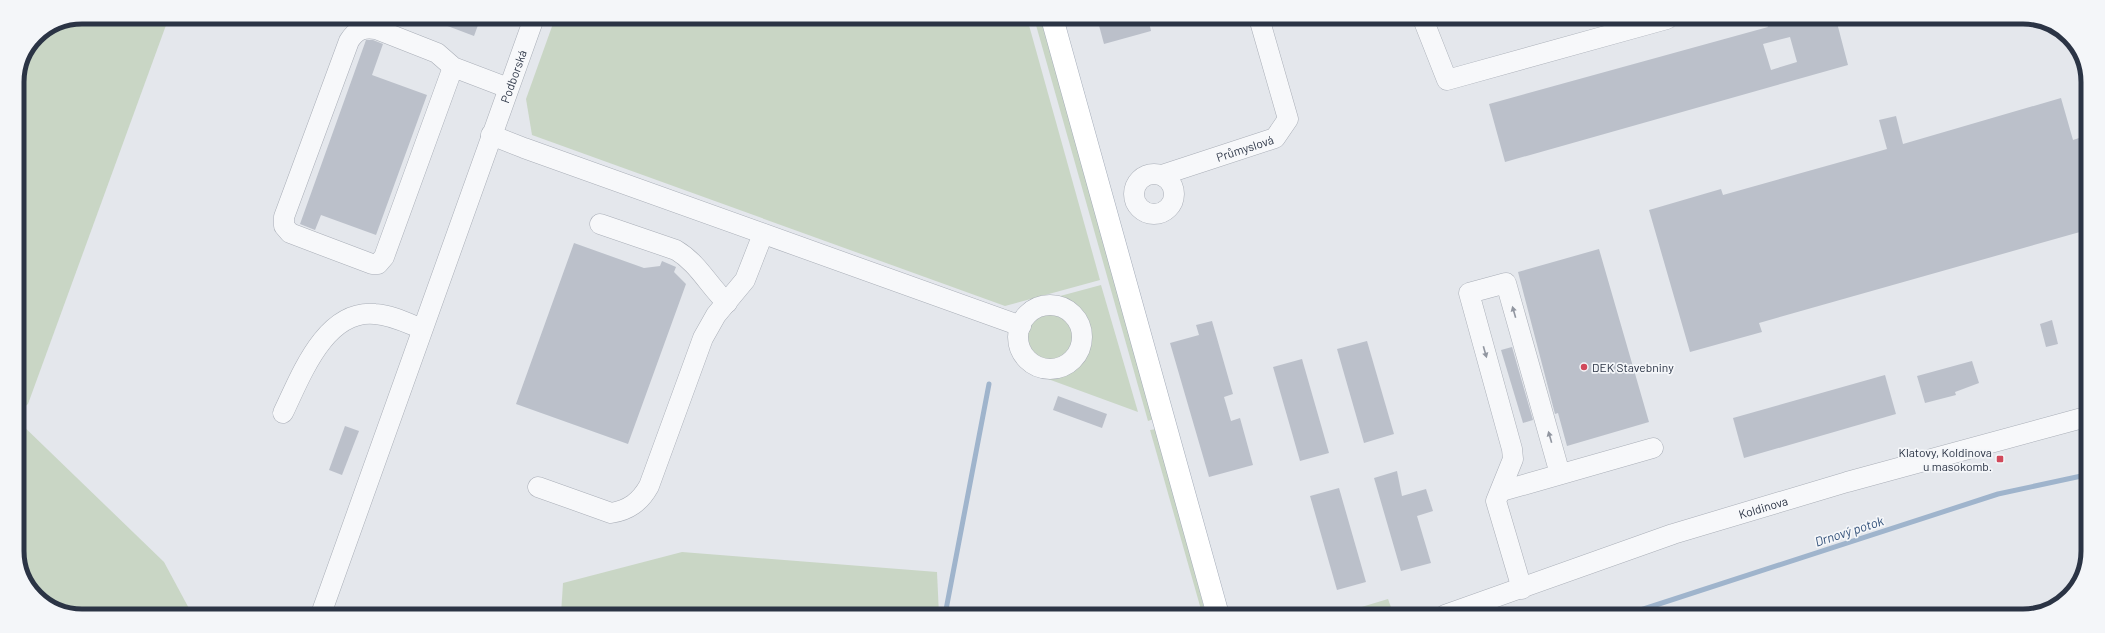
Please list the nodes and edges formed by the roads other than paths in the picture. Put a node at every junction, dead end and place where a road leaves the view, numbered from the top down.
1 (532, 24) edge
2 (1054, 24) edge
3 (1261, 24) edge
4 (1425, 24) edge
5 (1649, 24) edge
6 (453, 67) junction
7 (508, 88) junction
8 (491, 135) junction
9 (1162, 175) dead end
10 (600, 224) dead end
11 (763, 234) junction
12 (727, 303) junction
13 (1021, 326) dead end
14 (422, 329) junction
15 (283, 413) dead end
16 (2081, 418) edge
17 (1653, 448) dead end
18 (1560, 474) junction
19 (538, 487) dead end
20 (1502, 491) junction
21 (1522, 589) junction
22 (323, 609) edge
23 (1216, 609) edge
24 (1463, 609) edge

1 - 7 street, Podborská
2 - 23 main road
3 - 9 street, Průmyslová
4 - 5 street
6 - 6 street
6 - 7 street
7 - 8 street, Podborská
8 - 11 street
8 - 14 street, Podborská
10 - 12 street
11 - 12 street
11 - 13 street
12 - 19 street
14 - 15 street
14 - 22 street, Podborská
16 - 21 street, Koldinova
17 - 18 street
18 - 20 street
18 -> 20 street
20 - 21 street
21 - 24 street, Koldinova

